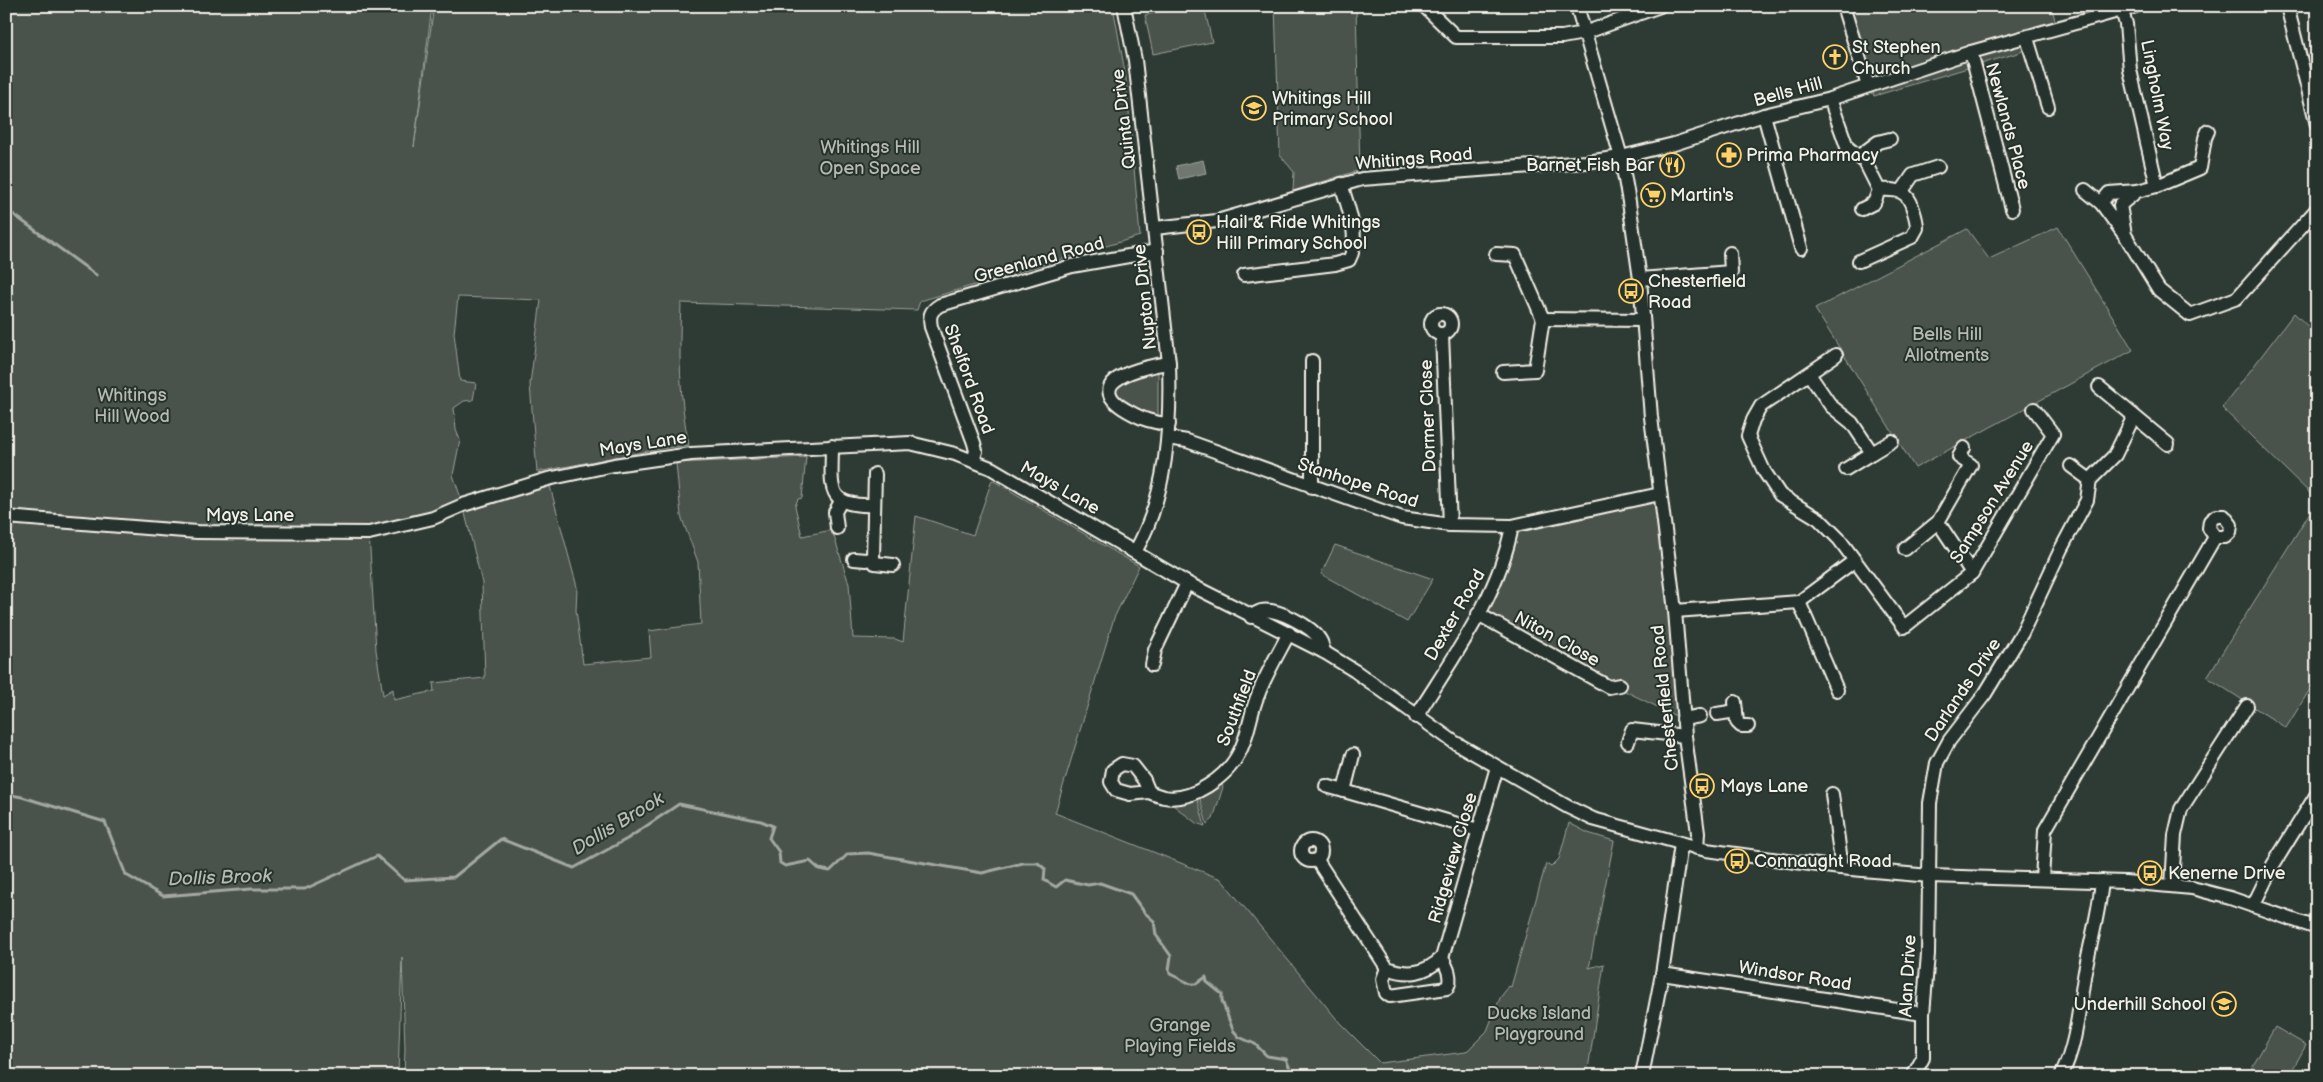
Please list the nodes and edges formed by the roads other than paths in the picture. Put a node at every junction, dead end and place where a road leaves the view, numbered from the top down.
1 (1124, 6) edge
2 (1424, 6) edge
3 (1577, 6) edge
4 (1660, 6) edge
5 (1843, 6) edge
6 (2136, 6) edge
7 (2287, 6) edge
8 (2122, 10) junction
9 (1584, 33) junction
10 (2027, 38) junction
11 (1971, 52) junction
12 (1868, 86) junction
13 (1830, 99) junction
14 (2048, 107) dead end
15 (1764, 115) junction
16 (2317, 125) edge
17 (2208, 131) dead end
18 (1890, 139) dead end
19 (1621, 157) junction
20 (1858, 157) junction
21 (1938, 166) dead end
22 (1341, 184) junction
23 (2157, 186) junction
24 (1879, 190) junction
25 (2086, 190) dead end
26 (1902, 191) junction
27 (2137, 191) junction
28 (2101, 203) junction
29 (2317, 208) edge
30 (1862, 209) dead end
31 (2012, 209) dead end
32 (1155, 228) junction
33 (2125, 235) junction
34 (1801, 248) dead end
35 (1157, 251) junction
36 (1730, 253) dead end
37 (1496, 254) dead end
38 (1859, 261) dead end
39 (1244, 275) dead end
40 (1640, 278) junction
41 (932, 310) joint
42 (1543, 320) junction
43 (1642, 320) junction
44 (1442, 335) dead end
45 (1836, 355) dead end
46 (1312, 361) dead end
47 (1169, 363) junction
48 (1502, 372) dead end
49 (1809, 374) junction
50 (2099, 387) dead end
51 (2034, 409) dead end
52 (2134, 416) junction
53 (1169, 424) junction
54 (1168, 438) junction
55 (1892, 440) dead end
56 (2168, 444) dead end
57 (832, 446) junction
58 (1964, 448) dead end
59 (1872, 453) junction
60 (973, 460) junction
61 (2071, 466) dead end
62 (1846, 469) dead end
63 (875, 474) dead end
64 (2090, 480) junction
65 (1312, 487) junction
66 (1660, 494) junction
67 (840, 501) junction
68 (874, 506) junction
69 (6, 517) edge
70 (1938, 522) junction
71 (1450, 525) junction
72 (1512, 526) junction
73 (838, 528) dead end
74 (2215, 537) dead end
75 (1905, 549) dead end
76 (1135, 552) junction
77 (872, 558) junction
78 (854, 559) dead end
79 (1854, 561) junction
80 (893, 565) dead end
81 (1972, 573) junction
82 (1187, 583) junction
83 (1799, 602) junction
84 (1675, 611) junction
85 (1478, 614) junction
86 (1250, 617) junction
87 (1289, 633) junction
88 (1324, 652) junction
89 (1152, 665) dead end
90 (1620, 685) dead end
91 (1837, 690) dead end
92 (2247, 706) dead end
93 (1717, 714) dead end
94 (1700, 716) dead end
95 (1416, 717) junction
96 (1683, 719) junction
97 (1748, 726) dead end
98 (1685, 736) junction
99 (1628, 742) dead end
100 (1353, 756) dead end
101 (1497, 767) junction
102 (1326, 786) dead end
103 (1344, 791) junction
104 (1149, 792) dead end
105 (1832, 794) dead end
106 (2317, 794) edge
107 (1478, 830) junction
108 (1682, 844) junction
109 (1697, 848) junction
110 (1316, 860) dead end
111 (1840, 868) junction
112 (1930, 876) junction
113 (2042, 879) junction
114 (2102, 880) junction
115 (2172, 885) junction
116 (2253, 906) junction
117 (2317, 928) edge
118 (1442, 958) junction
119 (1387, 968) junction
120 (1662, 974) junction
121 (1923, 1014) junction
122 (1642, 1076) edge
123 (1913, 1076) edge
124 (2061, 1076) edge

1 - 32 street, Quinta Drive
2 - 9 street
3 - 9 street, Chesterfield Road
4 - 9 street
5 - 12 street
6 - 8 street, Bells Hill
7 - 16 street
8 - 10 street, Bells Hill
8 - 23 street, Lingholm Way
9 - 19 street, Chesterfield Road
10 - 11 street, Bells Hill
10 - 14 street
11 - 12 street, Bells Hill
11 - 31 street, Newlands Place
12 - 13 street, Bells Hill
13 - 15 street, Bells Hill
13 - 20 street
15 - 19 street, Bells Hill
15 - 34 street
17 - 23 street
18 - 20 street
19 - 22 street, Whitings Road
19 - 40 street, Chesterfield Road
20 - 24 street
21 - 26 street
22 - 32 street, Whitings Road
22 - 39 street
23 - 27 street
24 - 26 street
24 - 30 street
25 - 28 street
26 - 38 street
27 - 28 street
27 - 33 street
28 - 33 street
29 - 33 street
32 - 35 street, Nupton Drive
35 - 41 street, Greenland Road
35 - 47 street, Nupton Drive
36 - 40 street
37 - 42 street
40 - 43 street, Chesterfield Road
41 - 60 street, Shelford Road
42 - 43 street
42 - 48 street
43 - 66 street, Chesterfield Road
44 - 71 street, Dormer Close
45 - 49 street
46 - 65 street
47 - 53 street, Nupton Drive
47 - 53 street, Nupton Drive
49 - 59 street
49 - 79 street
50 - 52 street
51 - 81 street, Sampson Avenue
52 - 56 street
52 - 64 street
53 - 54 street, Nupton Drive
54 - 65 street, Stanhope Road
54 - 76 street, Nupton Drive
55 - 59 street
57 - 60 street, Mays Lane
57 - 67 street
57 - 69 street, Mays Lane
58 - 70 street
59 - 62 street
60 - 76 street, Mays Lane
61 - 64 street
63 - 68 street
64 - 112 street, Darlands Drive
65 - 71 street, Stanhope Road
66 - 72 street, Stanhope Road
66 - 84 street, Chesterfield Road
67 - 68 street
67 - 73 street
68 - 77 street
70 - 75 street
70 - 81 street
71 - 72 street, Stanhope Road
72 - 85 street, Dexter Road
74 - 113 street
76 - 82 street, Mays Lane
77 - 78 street
77 - 80 street
79 - 81 street, Sampson Avenue
79 - 83 street
82 - 86 street, Mays Lane
82 - 89 street
83 - 84 street
83 - 91 street
84 - 96 street, Chesterfield Road
85 - 90 street, Niton Close
85 - 95 street, Dexter Road
86 - 87 street, Mays Lane
86 - 88 street, Mays Lane
87 - 88 street, Mays Lane
87 - 104 street, Southfield
88 - 95 street, Mays Lane
92 - 115 street
93 - 97 street
94 - 96 street
95 - 101 street, Mays Lane
96 - 98 street, Chesterfield Road
98 - 99 street
98 - 109 street, Chesterfield Road
100 - 103 street
101 - 107 street, Ridgeview Close
101 - 108 street, Mays Lane
102 - 103 street
103 - 107 street
105 - 111 street
106 - 116 street
107 - 118 street, Ridgeview Close
108 - 109 street, Mays Lane
108 - 120 street
109 - 111 street, Mays Lane
110 - 119 street
111 - 112 street, Mays Lane
112 - 113 street, Mays Lane
112 - 121 street, Alan Drive
113 - 114 street, Mays Lane
114 - 115 street, Mays Lane
114 - 124 street
115 - 116 street, Mays Lane
116 - 117 street, Mays Lane
118 - 119 street
118 - 119 street
120 - 121 street, Windsor Road
120 - 122 street
121 - 123 street, Alan Drive

